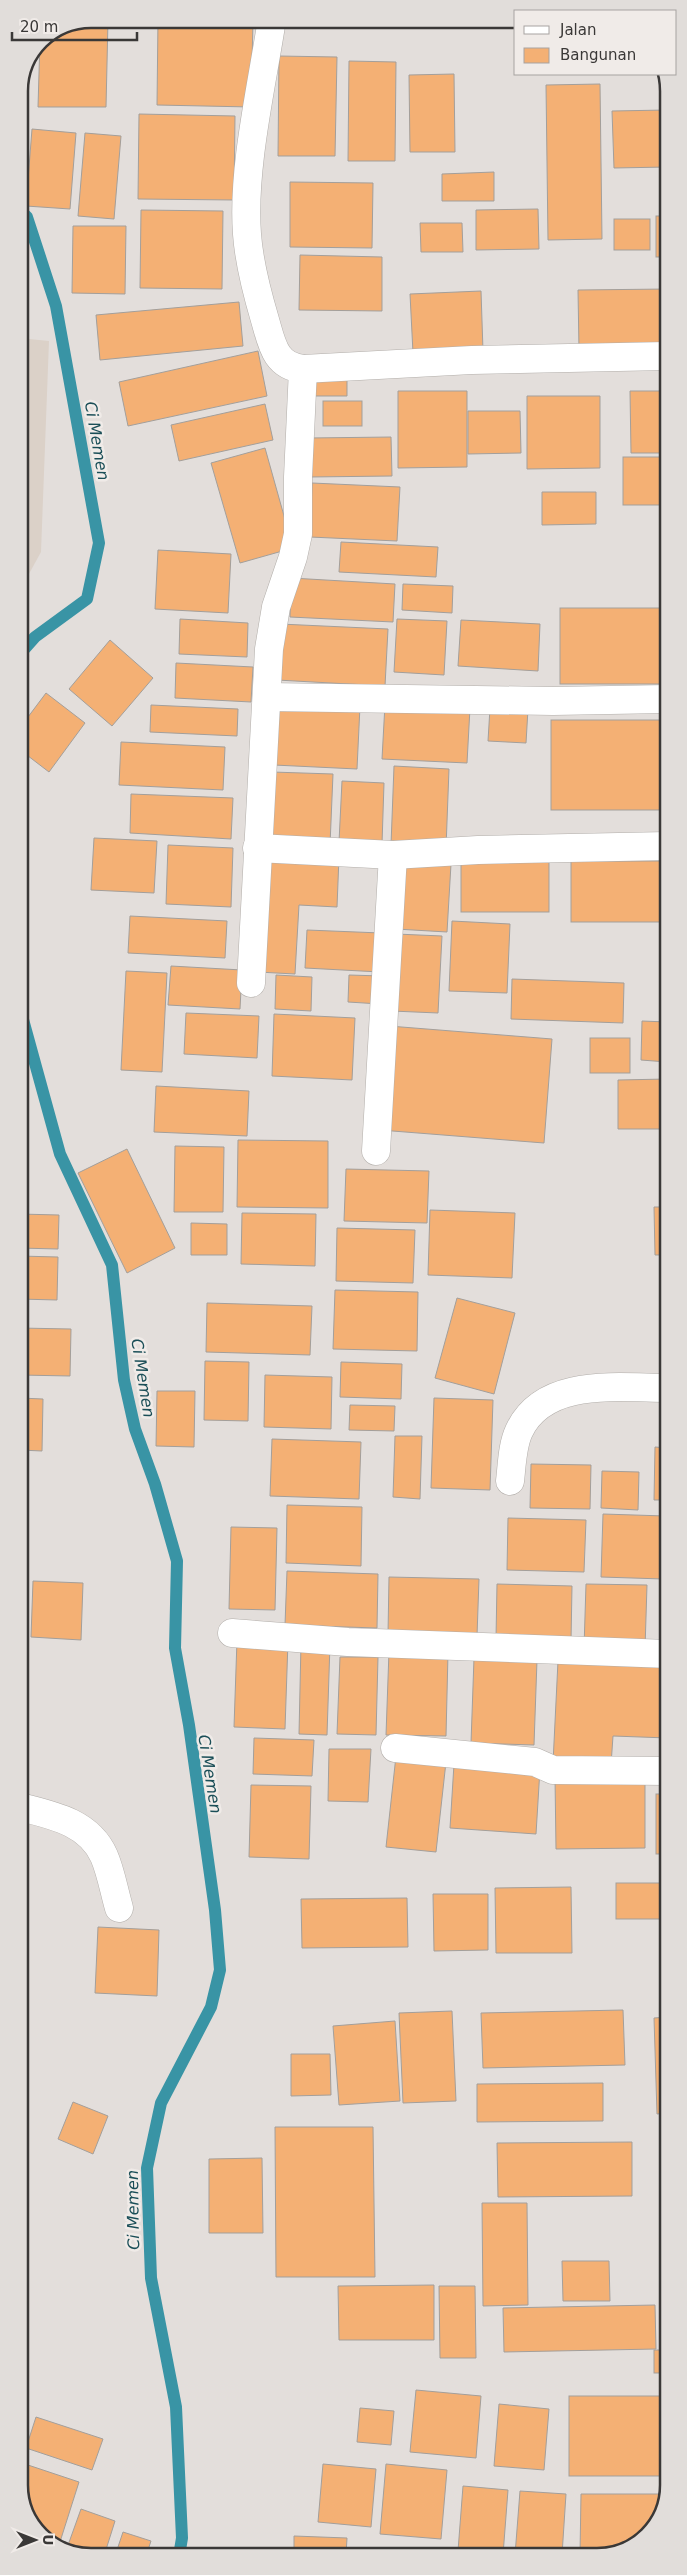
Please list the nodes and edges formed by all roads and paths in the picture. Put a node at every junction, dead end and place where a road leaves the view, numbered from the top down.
1 (271, 28) edge
2 (660, 356) edge
3 (303, 369) junction
4 (267, 697) junction
5 (660, 699) edge
6 (660, 846) edge
7 (257, 848) junction
8 (393, 855) junction
9 (251, 983) dead end
10 (376, 1151) dead end
11 (660, 1388) edge
12 (510, 1481) dead end
13 (232, 1633) dead end
14 (660, 1654) edge
15 (395, 1748) dead end
16 (660, 1771) edge
17 (28, 1809) edge
18 (119, 1908) dead end

1 - 3 street
2 - 3 street
3 - 4 street
4 - 5 street
4 - 7 street
6 - 8 street
7 - 8 street
7 - 9 street
8 - 10 street
11 - 12 street
13 - 14 street
15 - 16 street
17 - 18 street

